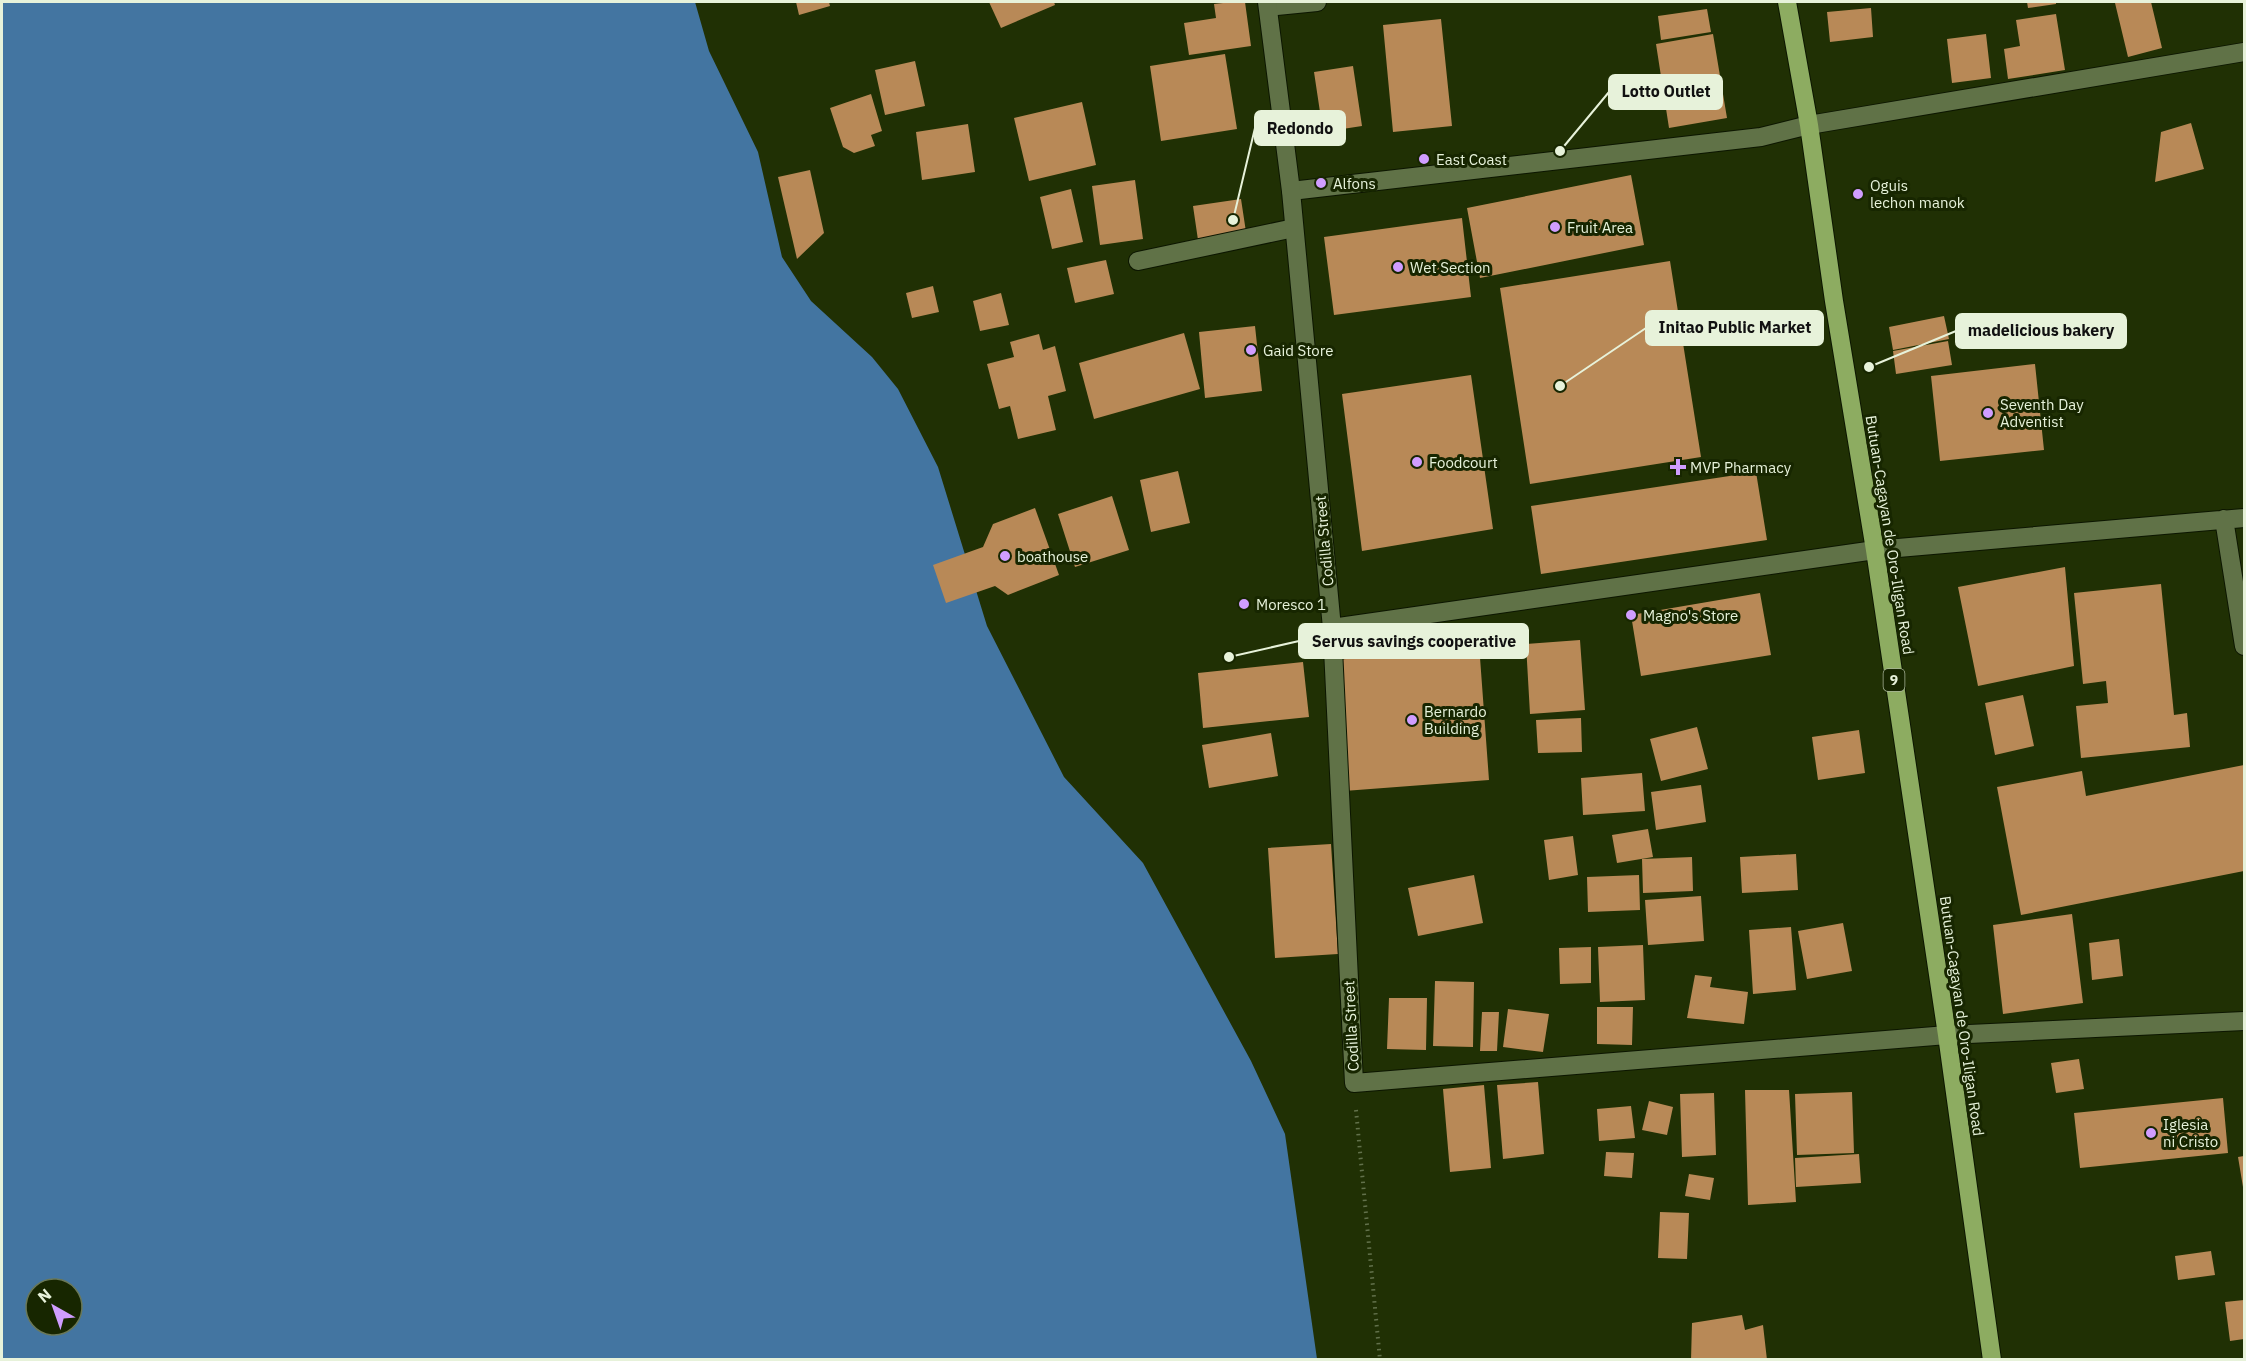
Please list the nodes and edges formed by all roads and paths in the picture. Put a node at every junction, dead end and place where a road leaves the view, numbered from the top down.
1 (1317, 2) edge
2 (1787, 2) edge
3 (1267, 4) edge
4 (2244, 52) edge
5 (1809, 125) junction
6 (1290, 191) junction
7 (1294, 228) junction
8 (1138, 261) dead end
9 (2244, 518) edge
10 (2224, 519) junction
11 (1875, 550) junction
12 (1332, 628) junction
13 (2244, 646) edge
14 (2244, 1021) edge
15 (1947, 1035) junction
16 (1354, 1083) junction
17 (1380, 1359) edge
18 (1992, 1359) edge

1 - 3 street
2 - 5 highway, Butuan-Cagayan de Oro-Iligan Road / 9
3 - 6 street, Codilla Street
4 - 5 street
5 - 6 street
5 - 11 highway, Butuan-Cagayan de Oro-Iligan Road / 9
6 - 7 street, Codilla Street
7 - 8 street
7 - 12 street, Codilla Street
9 - 10 street
10 - 11 street
10 - 13 street
11 - 12 street
11 - 15 highway, Butuan-Cagayan de Oro-Iligan Road / 9
12 - 16 street, Codilla Street
14 - 15 street
15 - 16 street
15 - 18 highway, Butuan-Cagayan de Oro-Iligan Road / 9
16 - 17 path

